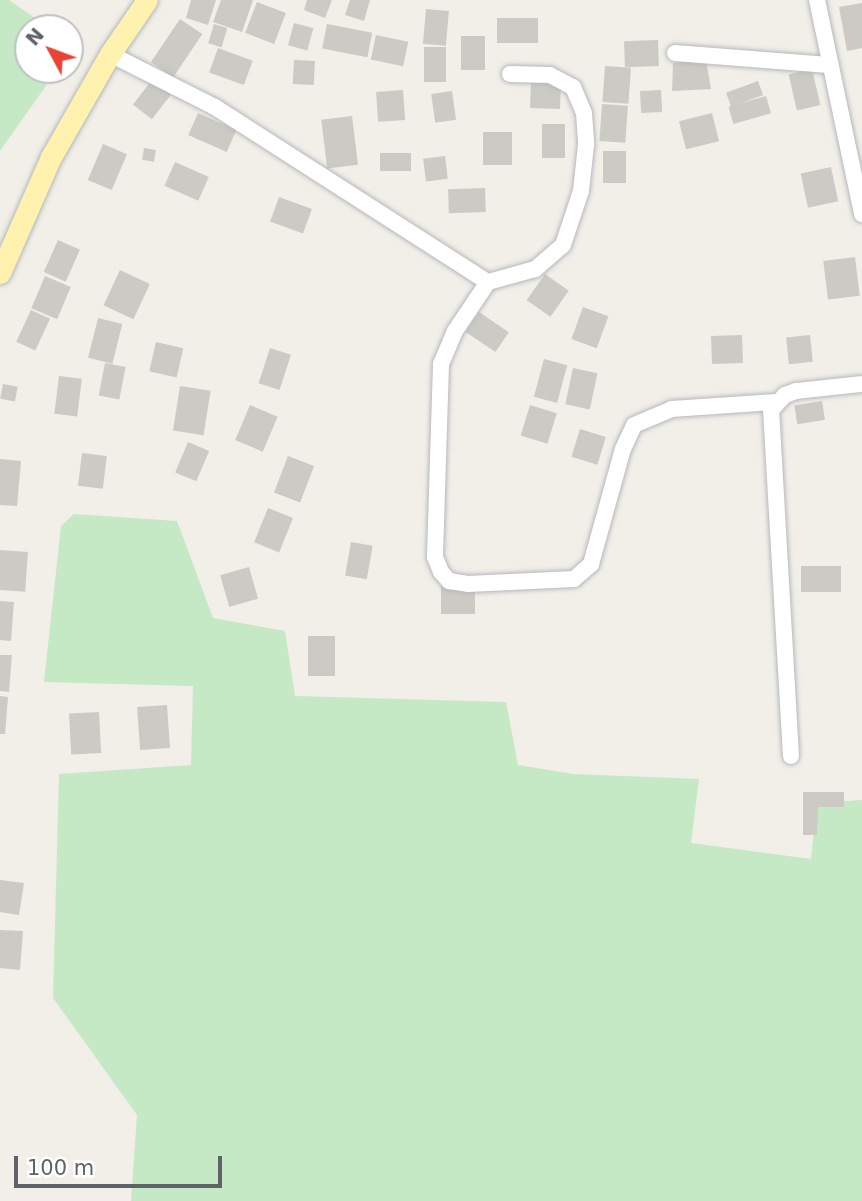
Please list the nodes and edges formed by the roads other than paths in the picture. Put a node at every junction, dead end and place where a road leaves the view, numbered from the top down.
1 (147, 0) edge
2 (817, 0) edge
3 (675, 53) dead end
4 (110, 54) junction
5 (829, 65) junction
6 (510, 74) dead end
7 (862, 214) edge
8 (0, 273) edge
9 (488, 282) junction
10 (862, 384) edge
11 (776, 402) junction
12 (791, 756) dead end

1 - 4 main road
2 - 5 street
3 - 5 street
4 - 8 main road
4 - 9 street
5 - 7 street
6 - 9 street
9 - 11 street
10 - 11 street
11 - 12 street

